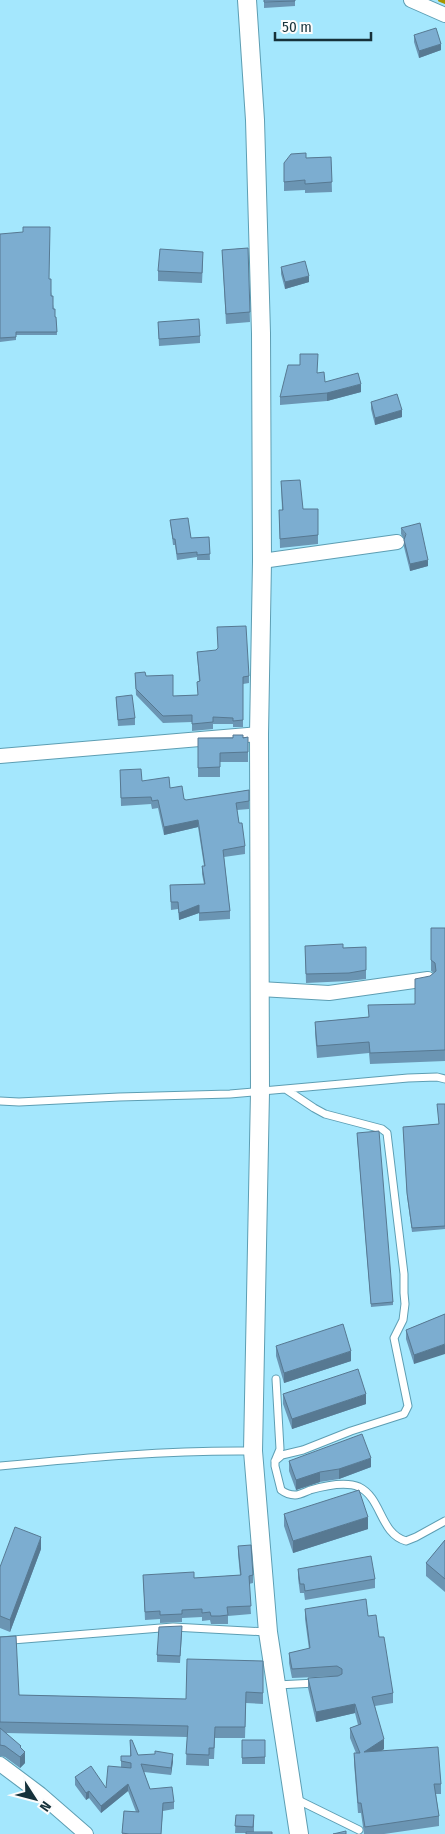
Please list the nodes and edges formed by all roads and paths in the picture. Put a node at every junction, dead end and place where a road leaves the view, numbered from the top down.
1 (247, 0) edge
2 (411, 0) edge
3 (445, 15) edge
4 (397, 542) dead end
5 (262, 561) junction
6 (259, 734) junction
7 (0, 756) edge
8 (428, 979) edge
9 (260, 989) junction
10 (445, 1079) edge
11 (287, 1090) junction
12 (260, 1092) junction
13 (0, 1101) edge
14 (276, 1379) dead end
15 (253, 1450) junction
16 (275, 1461) junction
17 (0, 1466) edge
18 (445, 1521) edge
19 (268, 1632) junction
20 (0, 1641) edge
21 (320, 1682) edge
22 (276, 1685) junction
23 (0, 1764) edge
24 (293, 1798) junction
25 (359, 1830) dead end
26 (86, 1834) edge
27 (298, 1834) edge

1 - 5 street
2 - 3 street
4 - 5 street
5 - 6 street
6 - 7 street
6 - 9 street
8 - 9 street
9 - 12 street
10 - 11 lane
11 - 12 lane
11 - 16 lane
12 - 13 lane
12 - 15 street
14 - 16 lane
15 - 17 lane
15 - 19 street
16 - 18 lane
19 - 20 lane
19 - 22 street
21 - 22 lane
22 - 24 street
23 - 26 street
24 - 25 lane
24 - 27 street

